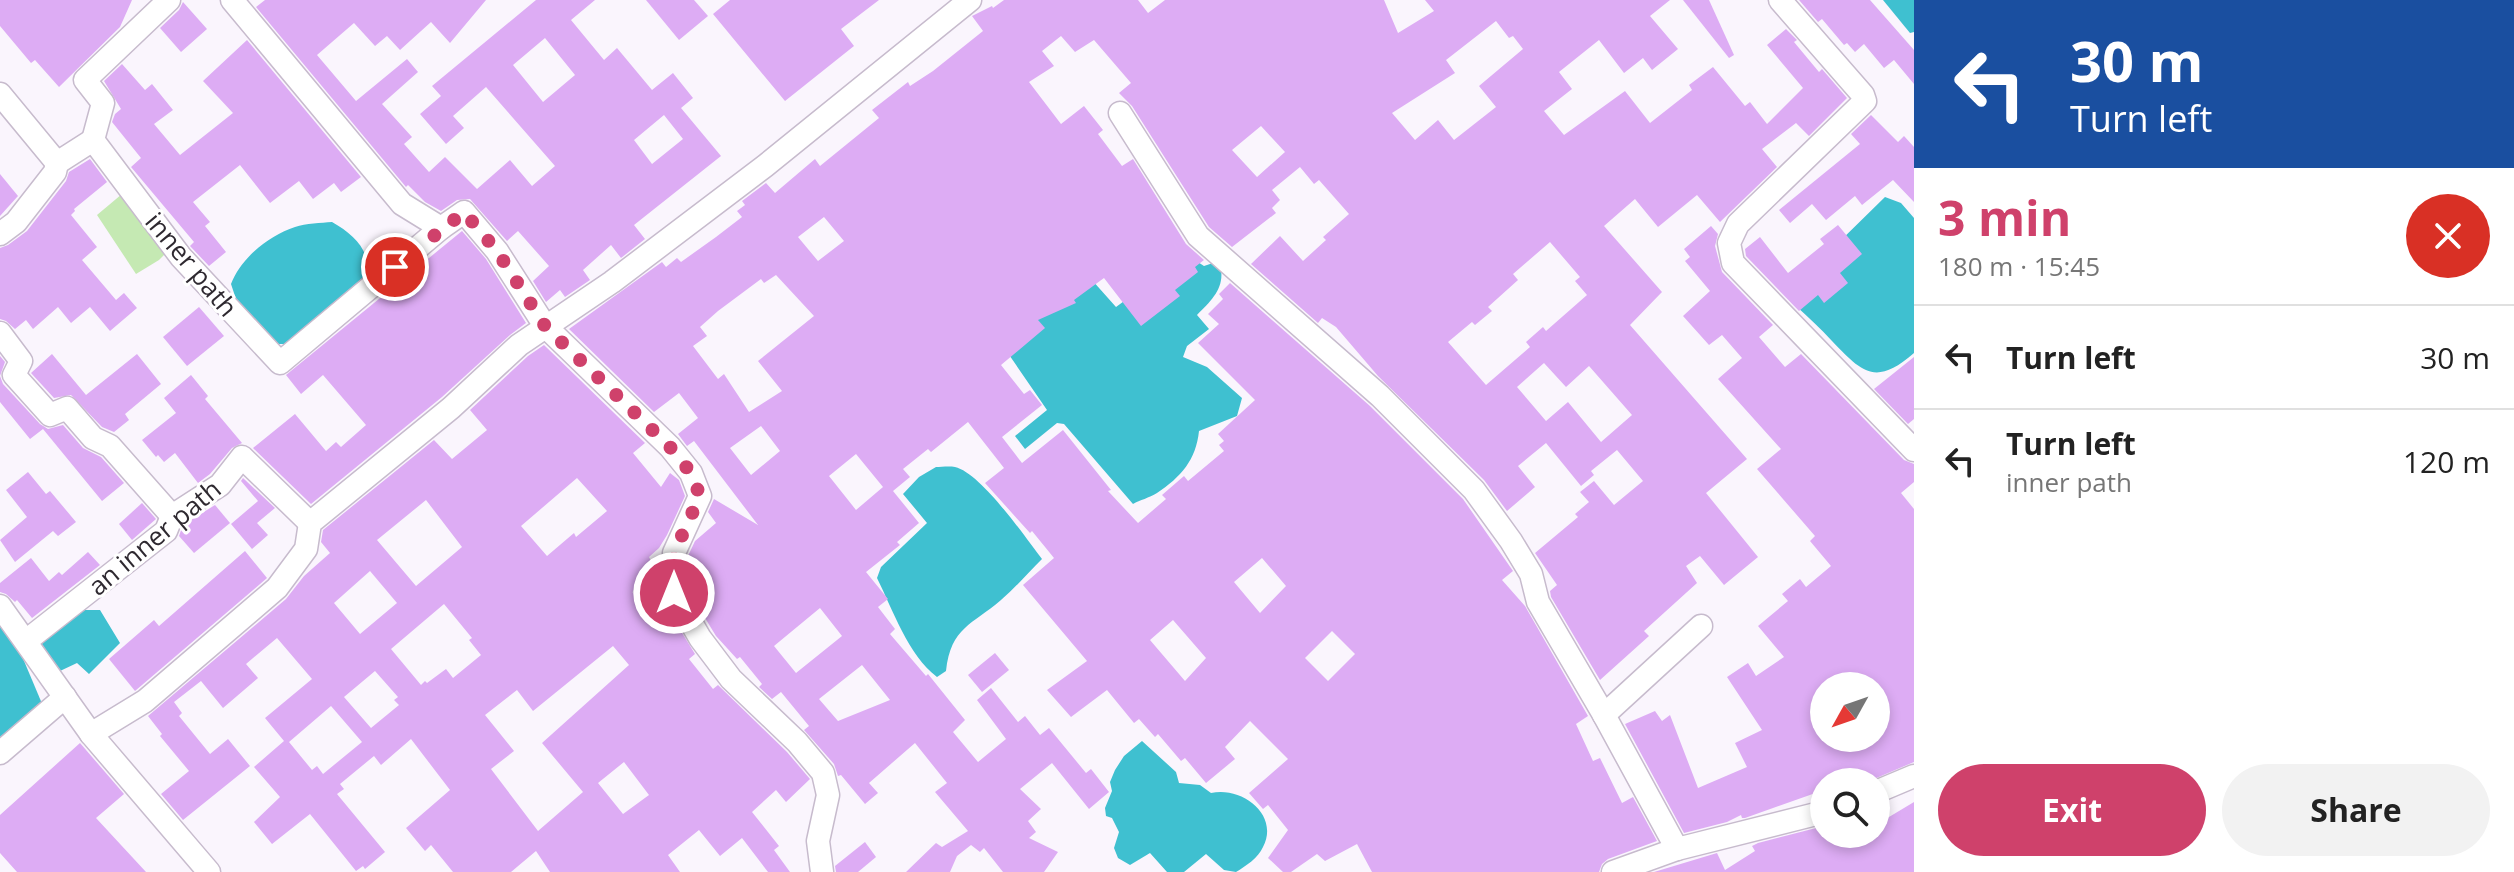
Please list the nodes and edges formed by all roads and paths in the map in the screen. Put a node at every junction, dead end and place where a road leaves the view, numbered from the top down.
1 (169, 0) edge
2 (232, 0) edge
3 (970, 0) edge
4 (1780, 0) edge
5 (0, 94) edge
6 (1120, 113) dead end
7 (93, 140) junction
8 (57, 163) junction
9 (8, 228) edge
10 (441, 228) junction
11 (545, 326) junction
12 (0, 333) edge
13 (1914, 450) edge
14 (172, 516) junction
15 (310, 523) junction
16 (0, 606) edge
17 (1701, 626) dead end
18 (26, 641) junction
19 (65, 697) junction
20 (1604, 715) junction
21 (91, 734) junction
22 (0, 753) edge
23 (1914, 776) edge
24 (1890, 786) edge
25 (1810, 816) edge
26 (1677, 849) junction
27 (209, 872) edge
28 (822, 872) edge
29 (1613, 872) edge

1 - 7 street
2 - 10 street
3 - 11 street
4 - 13 street
5 - 8 street
6 - 20 street
7 - 8 street
7 - 10 street, inner path
8 - 9 street
10 - 11 street
11 - 15 street
11 - 28 street
12 - 14 street
14 - 15 street, an inner path
14 - 18 street, an inner path
15 - 21 street
16 - 18 street
17 - 20 street
18 - 19 street
19 - 21 street
19 - 22 street
20 - 26 street
21 - 27 street
23 - 24 street
25 - 26 street
26 - 29 street

